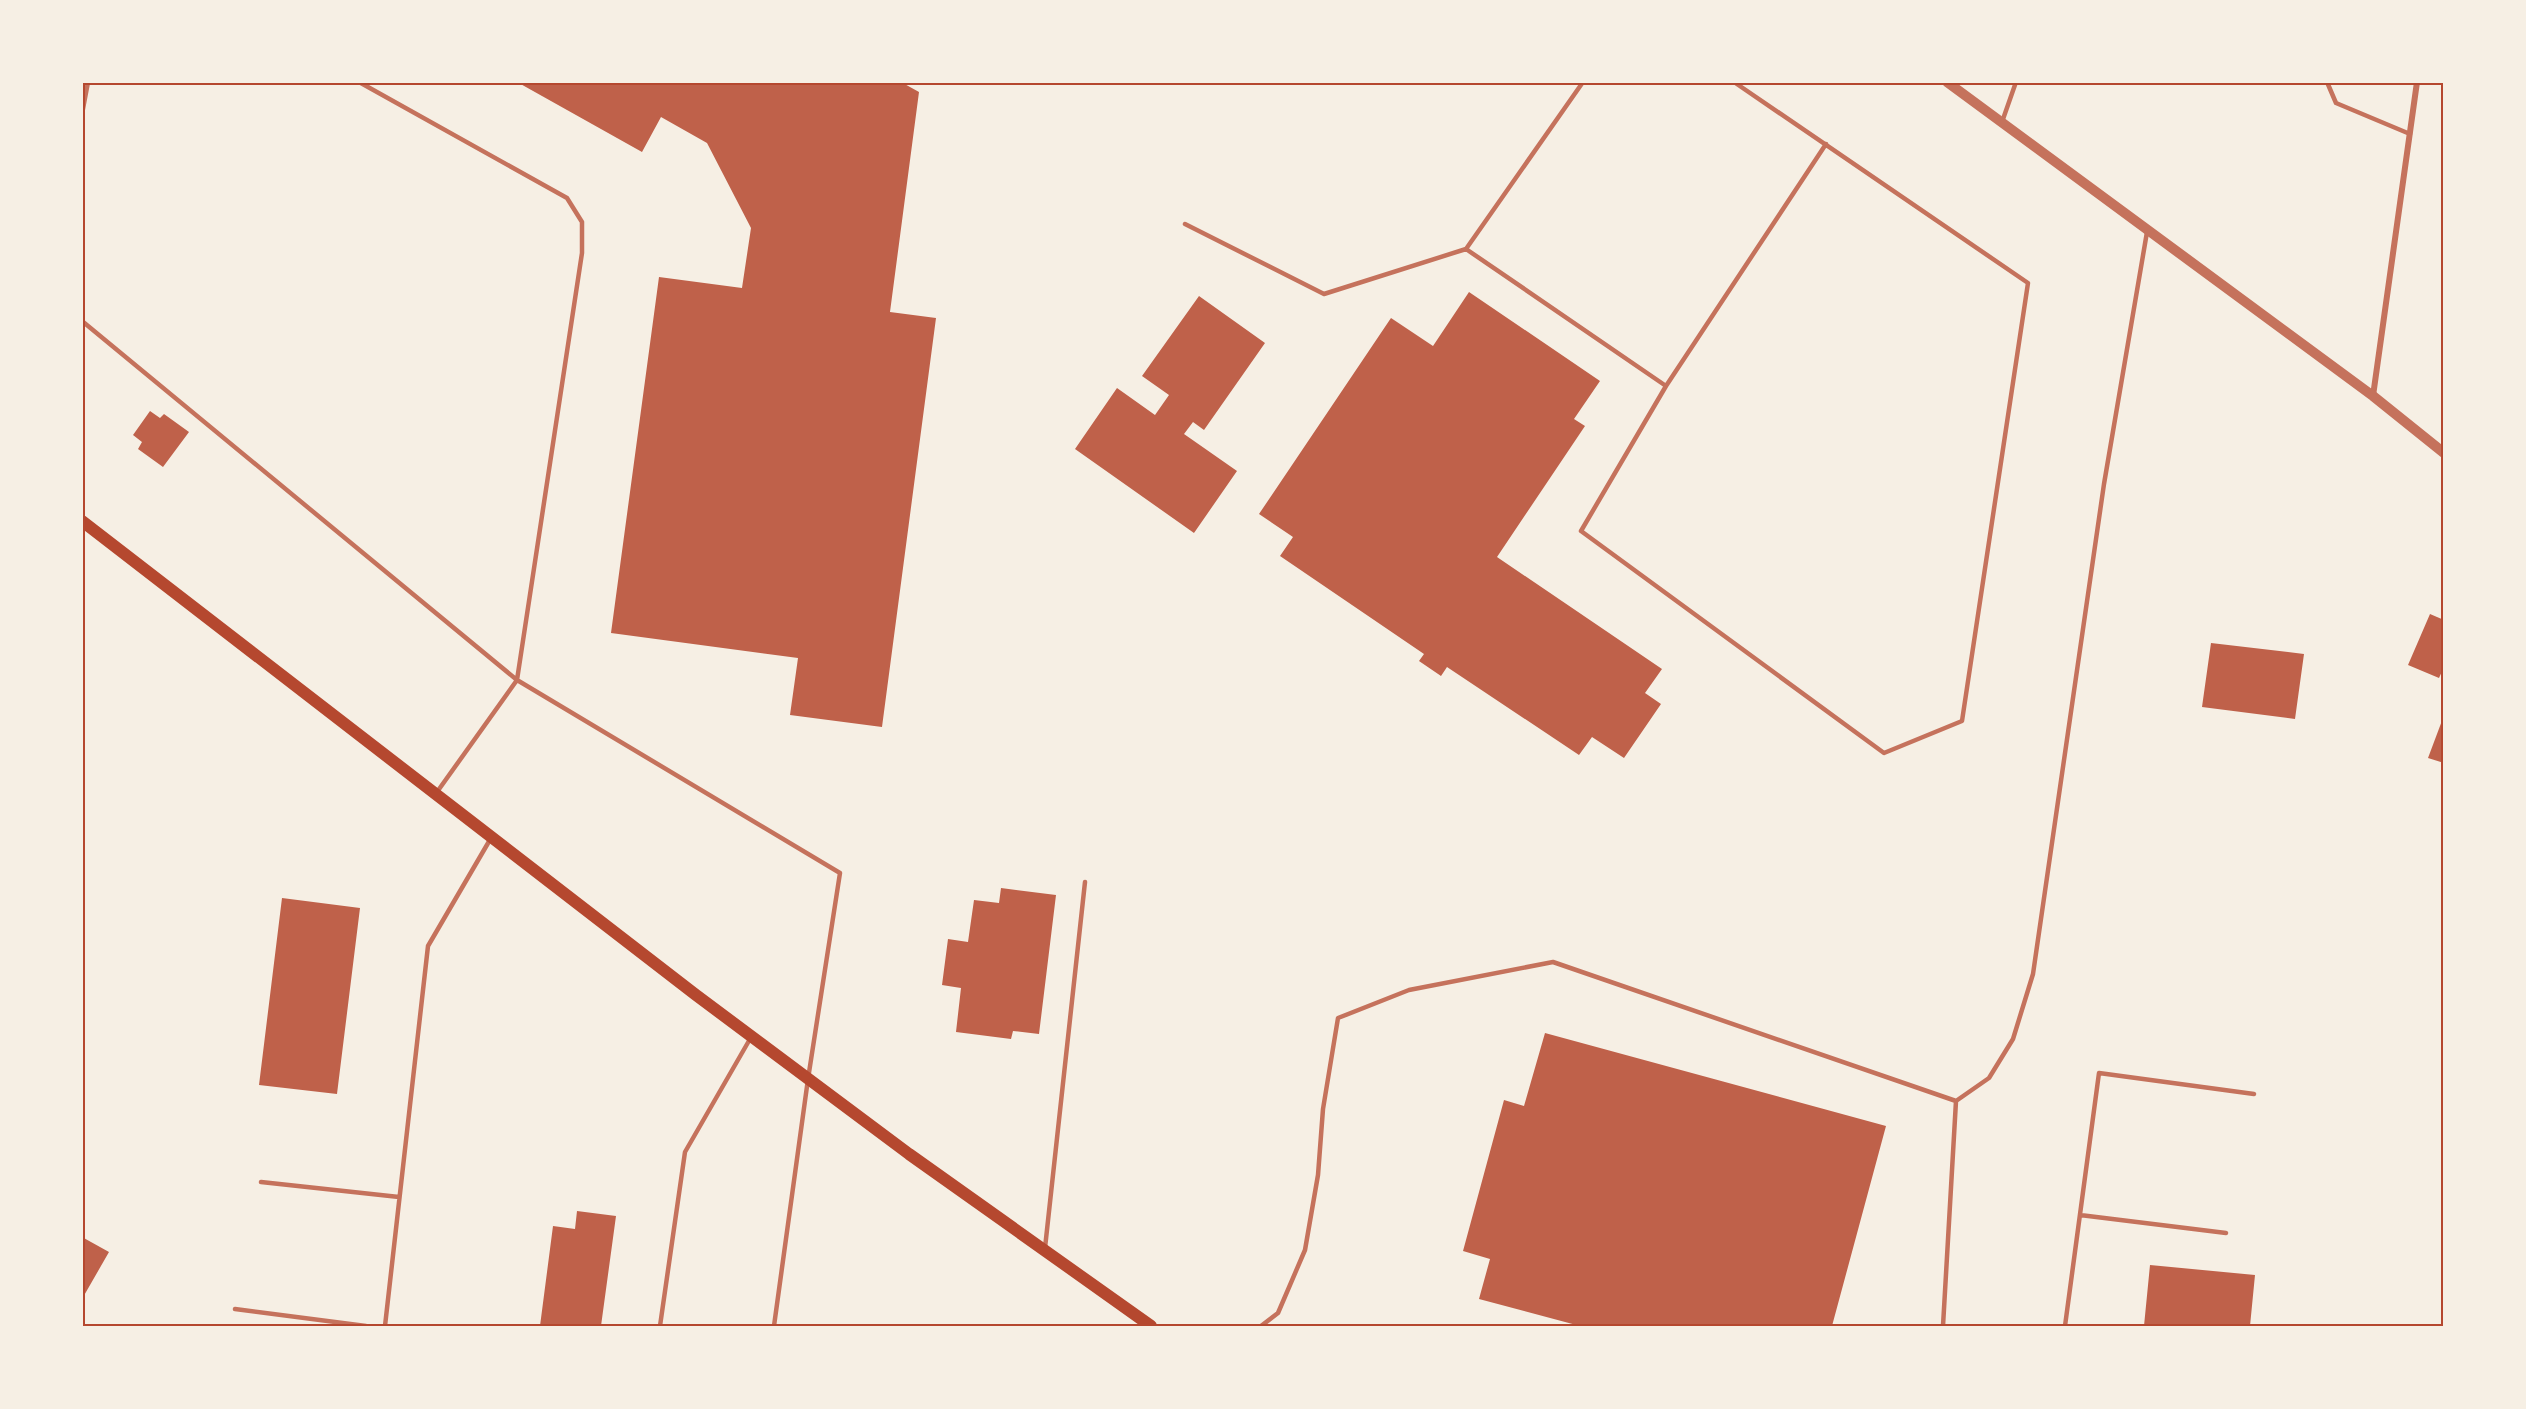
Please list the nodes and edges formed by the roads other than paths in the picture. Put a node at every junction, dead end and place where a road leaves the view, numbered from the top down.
1 (88, 82) edge
2 (359, 82) edge
3 (1583, 82) edge
4 (1734, 82) edge
5 (1947, 82) edge
6 (2016, 82) edge
7 (2327, 82) edge
8 (2417, 82) edge
9 (82, 114) edge
10 (2002, 122) junction
11 (2410, 134) junction
12 (1826, 144) junction
13 (1185, 224) dead end
14 (2148, 229) junction
15 (1466, 249) junction
16 (82, 321) edge
17 (1666, 386) junction
18 (2373, 396) junction
19 (2444, 453) edge
20 (82, 521) edge
21 (517, 680) junction
22 (435, 795) junction
23 (491, 838) junction
24 (1085, 882) dead end
25 (752, 1036) junction
26 (808, 1079) junction
27 (2254, 1094) dead end
28 (1956, 1101) junction
29 (261, 1182) dead end
30 (399, 1197) junction
31 (2080, 1215) junction
32 (2226, 1233) dead end
33 (1045, 1250) junction
34 (235, 1309) dead end
35 (366, 1326) edge
36 (385, 1326) edge
37 (660, 1326) edge
38 (774, 1326) edge
39 (1151, 1326) edge
40 (1261, 1326) edge
41 (1943, 1326) edge
42 (2065, 1326) edge

1 - 9 lane
2 - 21 lane
3 - 15 lane
4 - 12 lane
5 - 10 street
6 - 10 lane
7 - 11 lane
8 - 11 street
10 - 14 street
11 - 18 street
12 - 17 lane
12 - 17 lane
13 - 15 lane
14 - 18 street
14 - 28 lane
15 - 17 lane
16 - 21 lane
18 - 19 street
20 - 22 main road
21 - 22 lane
21 - 26 lane
22 - 23 main road
23 - 25 main road
23 - 30 lane
24 - 33 lane
25 - 26 main road
25 - 37 lane
26 - 33 main road
26 - 38 lane
27 - 31 lane
28 - 40 lane
28 - 41 lane
29 - 30 lane
30 - 36 lane
31 - 32 lane
31 - 42 lane
33 - 39 main road
34 - 35 lane

